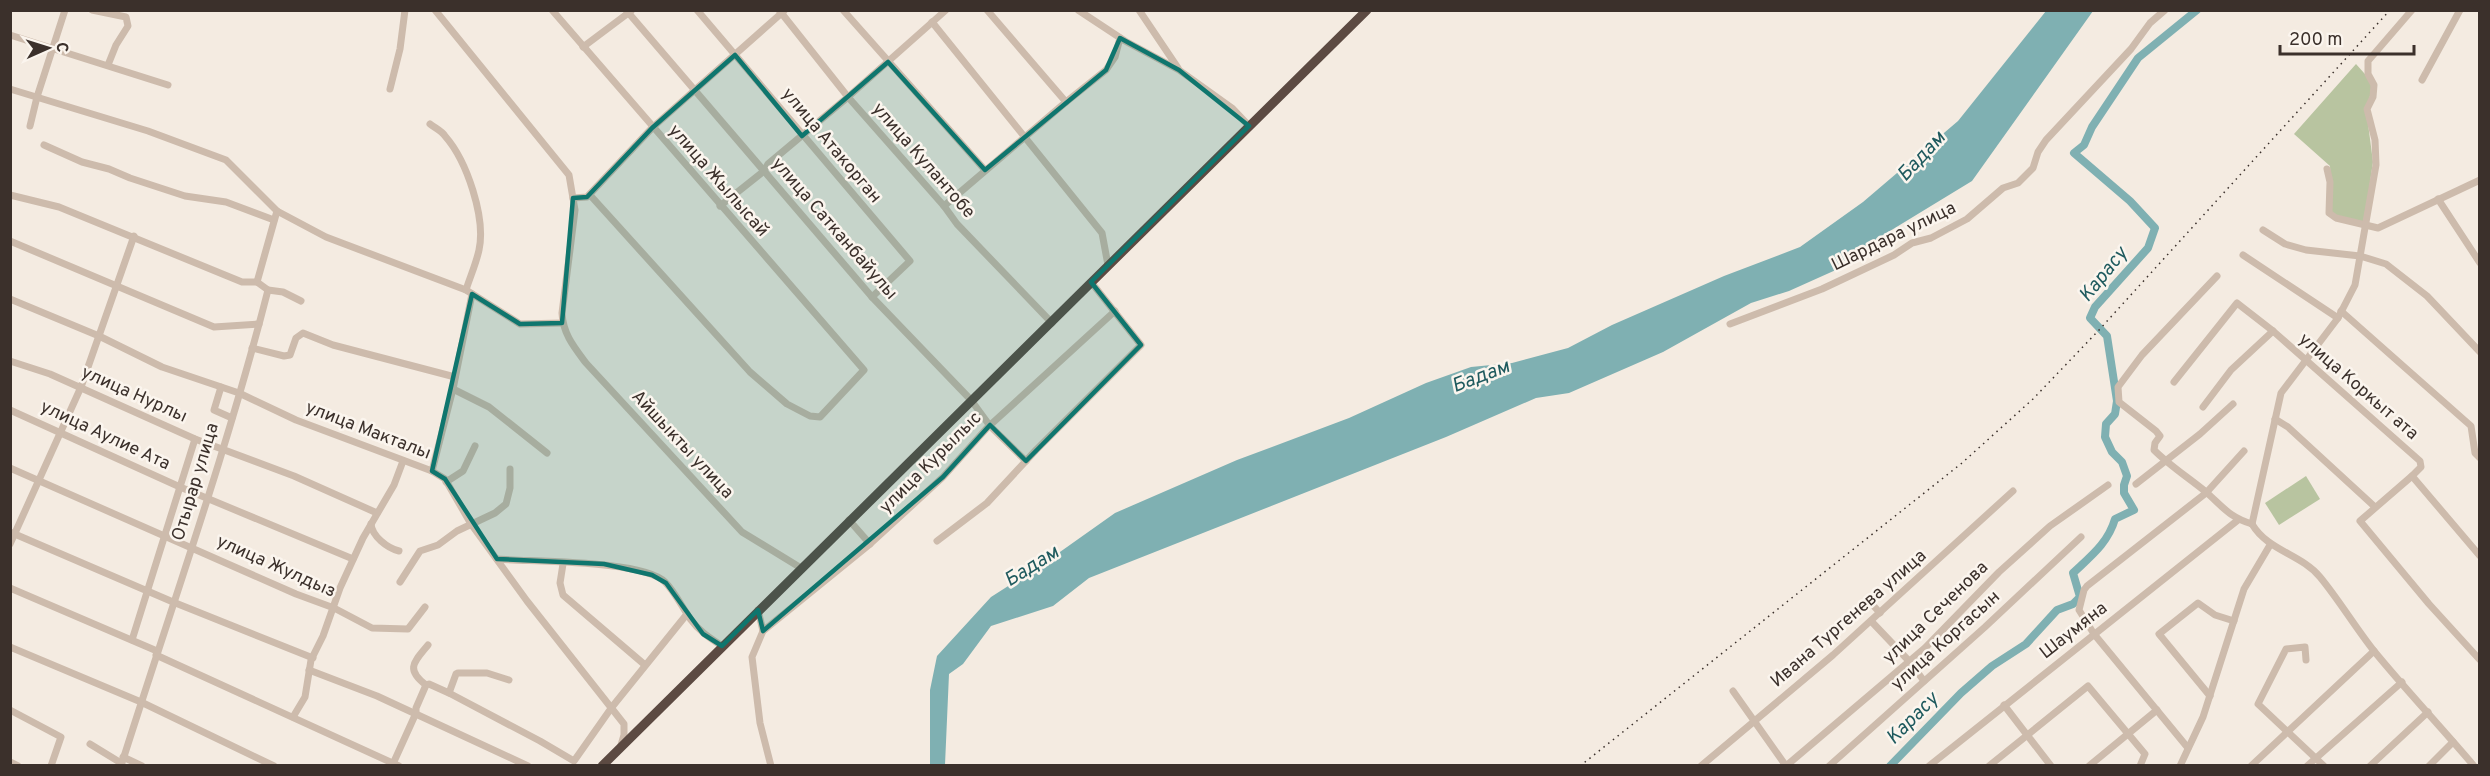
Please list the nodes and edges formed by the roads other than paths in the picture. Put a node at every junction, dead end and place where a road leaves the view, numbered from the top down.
1 (65, 10) edge
2 (92, 10) edge
3 (405, 10) edge
4 (435, 10) edge
5 (552, 10) edge
6 (697, 10) edge
7 (843, 10) edge
8 (946, 10) edge
9 (987, 10) edge
10 (1078, 10) edge
11 (1139, 10) edge
12 (1367, 10) edge
13 (2165, 10) edge
14 (2412, 10) edge
15 (2460, 10) edge
16 (782, 11) edge
17 (628, 12) edge
18 (932, 22) junction
19 (10, 35) edge
20 (1120, 38) junction
21 (583, 47) junction
22 (52, 48) junction
23 (735, 55) junction
24 (888, 62) junction
25 (108, 64) junction
26 (1179, 70) junction
27 (2422, 80) dead end
28 (168, 85) dead end
29 (10, 88) edge
30 (390, 89) dead end
31 (694, 90) junction
32 (37, 97) junction
33 (848, 97) junction
34 (1066, 102) junction
35 (430, 124) dead end
36 (30, 126) dead end
37 (1249, 126) junction
38 (652, 128) junction
39 (802, 136) junction
40 (1025, 136) junction
41 (44, 145) dead end
42 (985, 170) junction
43 (2327, 170) dead end
44 (764, 171) junction
45 (2480, 180) edge
46 (10, 195) edge
47 (590, 195) junction
48 (573, 198) junction
49 (2438, 199) junction
50 (720, 206) junction
51 (944, 206) junction
52 (277, 211) junction
53 (274, 220) junction
54 (2365, 226) junction
55 (2263, 230) dead end
56 (134, 236) junction
57 (10, 240) edge
58 (2243, 255) dead end
59 (2360, 256) junction
60 (2480, 263) edge
61 (1108, 265) junction
62 (2217, 276) dead end
63 (257, 282) junction
64 (1091, 282) junction
65 (117, 286) junction
66 (268, 290) junction
67 (469, 292) junction
68 (872, 297) junction
69 (10, 299) edge
70 (301, 301) dead end
71 (1115, 311) junction
72 (2340, 315) junction
73 (562, 323) junction
74 (1052, 323) junction
75 (259, 324) junction
76 (1730, 324) dead end
77 (2273, 331) junction
78 (99, 336) junction
79 (252, 348) junction
80 (2480, 352) edge
81 (10, 361) edge
82 (2305, 361) junction
83 (455, 377) junction
84 (2174, 382) dead end
85 (81, 387) junction
86 (221, 387) junction
87 (453, 389) junction
88 (239, 393) junction
89 (971, 400) junction
90 (2232, 404) dead end
91 (2204, 407) dead end
92 (10, 410) edge
93 (232, 418) junction
94 (2275, 419) junction
95 (990, 426) junction
96 (61, 432) junction
97 (195, 439) junction
98 (475, 446) dead end
99 (222, 450) junction
100 (2244, 451) dead end
101 (547, 453) dead end
102 (2480, 458) edge
103 (403, 461) junction
104 (1026, 461) junction
105 (2166, 461) junction
106 (10, 468) edge
107 (510, 469) dead end
108 (432, 471) junction
109 (2412, 476) junction
110 (39, 480) junction
111 (446, 482) junction
112 (2136, 484) dead end
113 (2108, 485) dead end
114 (180, 487) junction
115 (2013, 491) dead end
116 (2206, 492) junction
117 (207, 497) junction
118 (2375, 507) junction
119 (377, 513) junction
120 (849, 520) junction
121 (2238, 520) junction
122 (371, 524) junction
123 (471, 524) junction
124 (2252, 524) junction
125 (13, 533) edge
126 (165, 536) junction
127 (2080, 537) dead end
128 (937, 541) dead end
129 (10, 544) edge
130 (870, 544) junction
131 (2270, 545) junction
132 (192, 546) junction
133 (399, 550) dead end
134 (2480, 556) edge
135 (497, 559) junction
136 (353, 560) junction
137 (563, 564) junction
138 (801, 568) junction
139 (400, 582) dead end
140 (10, 588) edge
141 (147, 590) junction
142 (173, 602) junction
143 (1871, 603) dead end
144 (425, 607) dead end
145 (334, 608) junction
146 (758, 610) junction
147 (1880, 613) junction
148 (687, 614) junction
149 (1871, 621) junction
150 (2234, 621) junction
151 (763, 631) junction
152 (2094, 634) junction
153 (132, 640) junction
154 (428, 645) dead end
155 (722, 646) junction
156 (10, 647) edge
157 (2374, 651) junction
158 (157, 653) junction
159 (313, 658) junction
160 (2306, 660) dead end
161 (2480, 660) edge
162 (1910, 661) junction
163 (645, 665) junction
164 (309, 670) junction
165 (509, 680) dead end
166 (1924, 681) junction
167 (2402, 682) junction
168 (426, 685) junction
169 (1733, 691) dead end
170 (449, 693) junction
171 (2210, 696) junction
172 (141, 702) junction
173 (2004, 705) junction
174 (612, 707) junction
175 (10, 710) edge
176 (2157, 710) junction
177 (2427, 712) junction
178 (416, 714) junction
179 (293, 717) junction
180 (1755, 722) junction
181 (2288, 732) junction
182 (2128, 734) junction
183 (2026, 736) junction
184 (2453, 742) junction
185 (90, 744) dead end
186 (620, 748) junction
187 (2188, 748) junction
188 (2316, 759) junction
189 (10, 762) edge
190 (122, 762) edge
191 (573, 763) edge
192 (18, 765) edge
193 (51, 765) edge
194 (142, 765) edge
195 (274, 765) edge
196 (395, 765) edge
197 (528, 765) edge
198 (602, 765) edge
199 (771, 765) edge
200 (1701, 765) edge
201 (1786, 765) edge
202 (1829, 765) edge
203 (1929, 765) edge
204 (1989, 765) edge
205 (2050, 765) edge
206 (2089, 765) edge
207 (2140, 765) edge
208 (2180, 765) edge
209 (2251, 765) edge
210 (2307, 765) edge
211 (2324, 765) edge
212 (2370, 765) edge
213 (2429, 765) edge
214 (2474, 765) edge

1 - 22 street
2 - 25 street
3 - 30 street
4 - 48 street
5 - 21 street, улица Жылысай
6 - 23 street, улица Атакорган
7 - 24 street
8 - 18 street
9 - 34 street
10 - 20 street
11 - 26 street
12 - 37 highway
13 - 76 street, Шардара улица
14 - 54 street
15 - 27 street
16 - 23 street
16 - 33 street, улица Кулантобе
17 - 21 street
17 - 31 street, улица Сатканбайулы
18 - 24 street
18 - 40 street
19 - 22 street
20 - 26 street
20 - 34 street
21 - 38 street, улица Жылысай
22 - 25 street
22 - 32 street
23 - 31 street
23 - 39 street, улица Атакорган
24 - 33 street
24 - 42 street
25 - 28 street
26 - 37 street
29 - 32 street
31 - 38 street
31 - 44 street, улица Сатканбайулы
32 - 36 street
32 - 52 street
33 - 39 street
33 - 51 street, улица Кулантобе
34 - 40 street
35 - 67 street
37 - 61 highway
38 - 47 street
38 - 50 street, улица Жылысай
39 - 44 street
39 - 68 street, улица Атакорган
40 - 42 street
40 - 61 street
41 - 53 street
42 - 51 street
43 - 54 street
44 - 50 street
44 - 68 street, улица Сатканбайулы
45 - 49 street
46 - 56 street
47 - 48 street
47 - 50 street, улица Жылысай
48 - 73 street
49 - 54 street
49 - 60 street
51 - 74 street, улица Кулантобе
52 - 53 street
52 - 67 street
53 - 63 street
54 - 59 street
55 - 59 street
56 - 63 street
56 - 65 street
57 - 65 street
58 - 72 street
59 - 72 street
59 - 80 street
61 - 64 highway
62 - 105 street
63 - 66 street
64 - 71 street
64 - 74 highway
65 - 75 street
65 - 78 street
66 - 70 street
66 - 75 street, Отырар улица
67 - 73 street
67 - 83 street
68 - 89 street, улица Сатканбайулы
69 - 78 street, улица Макталы
71 - 95 street, улица Курылыс
71 - 104 street
72 - 82 street
72 - 102 street
73 - 138 street, Айшыкты улица
74 - 89 highway
75 - 79 street, Отырар улица
77 - 82 street, улица Коркыт ата
77 - 84 street, улица Коркыт ата
77 - 91 street
78 - 85 street
78 - 86 street, улица Макталы
79 - 83 street
79 - 88 street, Отырар улица
81 - 85 street, улица Нурлы
82 - 94 street
82 - 109 street, улица Коркыт ата
83 - 87 street
85 - 96 street
85 - 97 street, улица Нурлы
86 - 88 street, улица Макталы
86 - 93 street
87 - 101 street
87 - 108 street
88 - 93 street, Отырар улица
88 - 103 street, улица Макталы
89 - 95 street, улица Сатканбайулы
89 - 120 highway
90 - 105 street
92 - 96 street, улица Аулие Ата
93 - 99 street, Отырар улица
94 - 118 street
94 - 124 street
95 - 104 street, улица Сатканбайулы
95 - 130 street, улица Курылыс
96 - 110 street
96 - 114 street, улица Аулие Ата
97 - 99 street, улица Нурлы
97 - 114 street
98 - 111 street
99 - 117 street, Отырар улица
99 - 119 street, улица Нурлы
100 - 116 street
103 - 108 street, улица Макталы
103 - 119 street
104 - 128 street
105 - 112 street
105 - 116 street
106 - 110 street, улица Жулдыз
107 - 123 street
108 - 111 street, улица Макталы
109 - 118 street
109 - 134 street
110 - 125 street
110 - 126 street, улица Жулдыз
111 - 123 street, улица Макталы
113 - 162 street, улица Сеченова
114 - 117 street, улица Аулие Ата
114 - 126 street
115 - 147 street, Ивана Тургенева улица
116 - 121 street
116 - 152 street
117 - 132 street, Отырар улица
117 - 136 street, улица Аулие Ата
118 - 161 street
119 - 122 street
120 - 130 street
120 - 138 highway
121 - 124 street
121 - 152 street, Шаумяна
122 - 133 street
122 - 136 street
123 - 135 street, улица Макталы
123 - 139 street
124 - 131 street
125 - 129 street
125 - 141 street
126 - 132 street, улица Жулдыз
126 - 141 street
127 - 166 street, улица Коргасын
130 - 151 street, улица Курылыс
131 - 150 street
131 - 157 street
132 - 142 street, Отырар улица
132 - 145 street, улица Жулдыз
135 - 137 street
135 - 174 street, улица Макталы
136 - 145 street
137 - 148 street
137 - 163 street
138 - 146 highway
140 - 153 street
141 - 142 street
141 - 153 street
142 - 158 street, Отырар улица
142 - 159 street
143 - 147 street
144 - 145 street, улица Жулдыз
145 - 159 street
146 - 151 street
146 - 155 highway
147 - 149 street, Ивана Тургенева улица
148 - 155 street
148 - 163 street
149 - 162 street
149 - 180 street, Ивана Тургенева улица
150 - 171 street
150 - 171 street
151 - 199 street
152 - 173 street, Шаумяна
152 - 176 street
153 - 158 street
154 - 168 street
155 - 186 highway
156 - 172 street
157 - 167 street
157 - 181 street
158 - 172 street, Отырар улица
158 - 179 street
159 - 164 street
160 - 181 street
162 - 166 street
162 - 201 street, улица Сеченова
163 - 174 street
164 - 178 street
164 - 179 street
165 - 170 street
166 - 202 street, улица Коргасын
167 - 177 street
167 - 188 street
168 - 170 street
168 - 178 street
169 - 180 street
170 - 191 street
171 - 187 street
172 - 190 street, Отырар улица
172 - 195 street
173 - 183 street
173 - 203 street, Шаумяна
174 - 186 street, улица Макталы
174 - 191 street
175 - 193 street
176 - 182 street
176 - 187 street
177 - 184 street
177 - 212 street
178 - 196 street
178 - 197 street
179 - 196 street
180 - 200 street, Ивана Тургенева улица
180 - 201 street
181 - 188 street
181 - 209 street
182 - 183 street
182 - 206 street
182 - 207 street
183 - 204 street
183 - 205 street
184 - 213 street
184 - 214 street
185 - 190 street
186 - 198 highway
187 - 208 street
188 - 210 street
188 - 211 street
189 - 192 street
190 - 194 street

